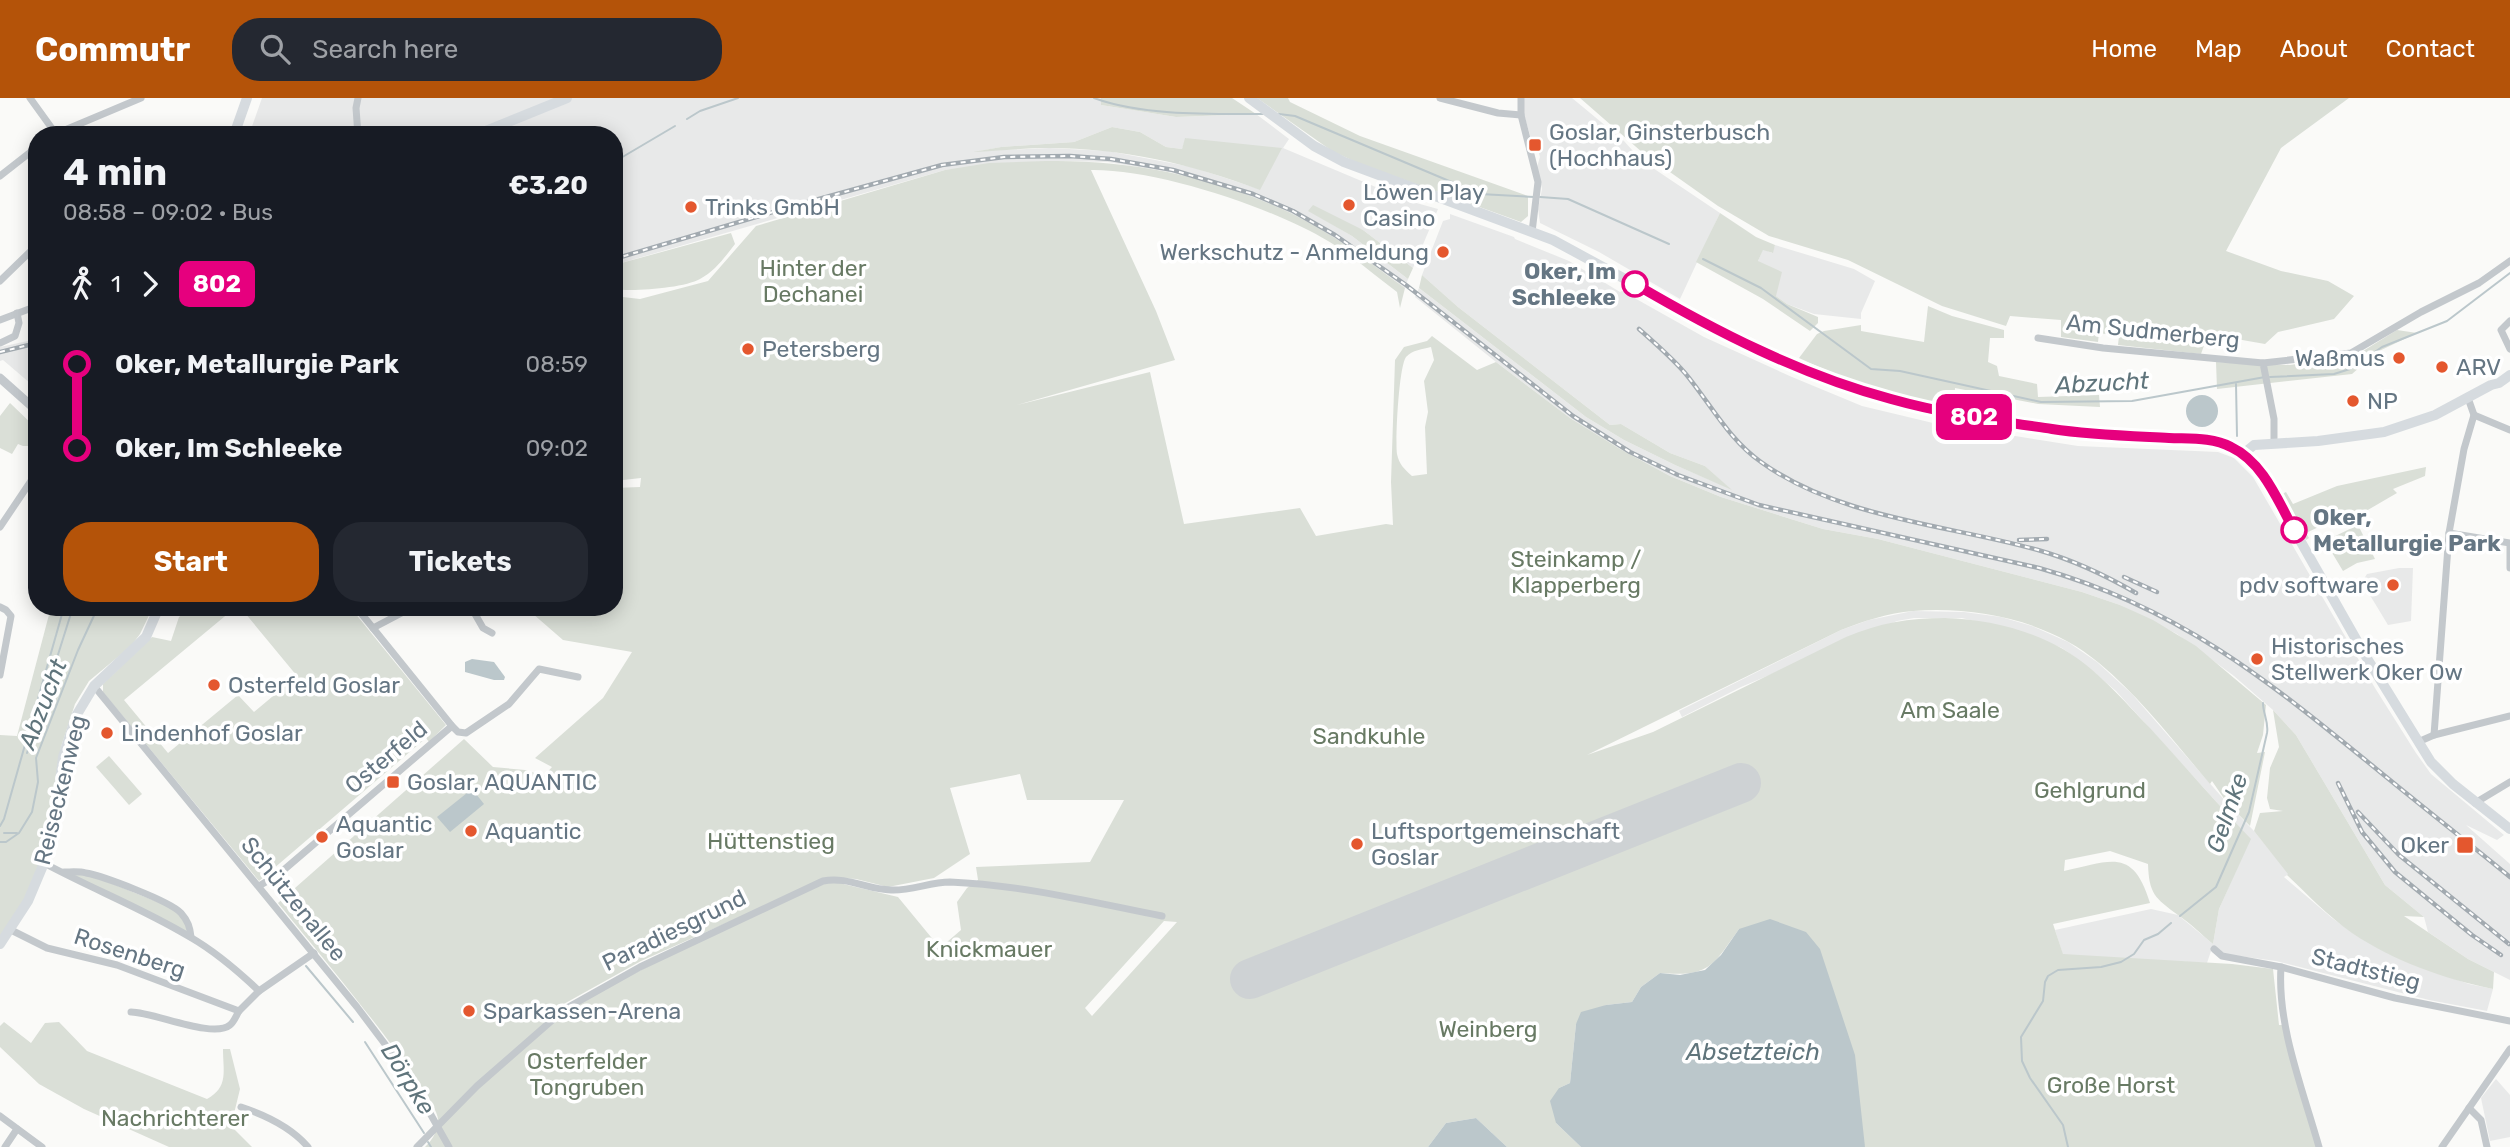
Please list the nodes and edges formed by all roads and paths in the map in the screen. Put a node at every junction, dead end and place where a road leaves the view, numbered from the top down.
1 (30, 98) edge
2 (141, 98) edge
3 (248, 98) edge
4 (358, 98) edge
5 (567, 98) edge
6 (1249, 98) edge
7 (1440, 98) edge
8 (1521, 98) edge
9 (1521, 115) junction
10 (49, 126) edge
11 (74, 126) edge
12 (238, 126) edge
13 (357, 126) edge
14 (498, 126) edge
15 (28, 154) edge
16 (0, 176) edge
17 (1532, 232) junction
18 (28, 254) edge
19 (2510, 261) edge
20 (0, 281) edge
21 (28, 309) edge
22 (17, 313) junction
23 (0, 320) edge
24 (2510, 321) edge
25 (2038, 338) dead end
26 (0, 343) edge
27 (2510, 349) edge
28 (2264, 366) junction
29 (2510, 375) edge
30 (0, 378) edge
31 (2468, 398) junction
32 (28, 403) edge
33 (2474, 415) junction
34 (2510, 430) edge
35 (2274, 444) junction
36 (2243, 454) junction
37 (28, 486) edge
38 (28, 491) edge
39 (20, 499) junction
40 (0, 527) edge
41 (2449, 533) junction
42 (2510, 544) edge
43 (2510, 568) edge
44 (0, 607) edge
45 (154, 616) edge
46 (363, 616) edge
47 (396, 616) edge
48 (476, 616) edge
49 (373, 628) junction
50 (492, 633) dead end
51 (2, 659) edge
52 (0, 675) edge
53 (578, 677) dead end
54 (94, 686) junction
55 (2510, 716) edge
56 (452, 726) junction
57 (2434, 731) junction
58 (2418, 742) junction
59 (2510, 782) edge
60 (2475, 803) junction
61 (2510, 829) edge
62 (44, 863) junction
63 (61, 872) junction
64 (259, 887) junction
65 (1162, 916) dead end
66 (10, 930) junction
67 (191, 937) junction
68 (0, 944) edge
69 (2214, 949) dead end
70 (314, 953) junction
71 (2281, 967) junction
72 (259, 991) junction
73 (239, 1011) junction
74 (131, 1012) dead end
75 (2510, 1021) edge
76 (2510, 1049) edge
77 (241, 1107) dead end
78 (2469, 1108) junction
79 (0, 1116) edge
80 (438, 1124) junction
81 (17, 1129) junction
82 (5, 1147) edge
83 (42, 1147) edge
84 (308, 1147) edge
85 (417, 1147) edge
86 (449, 1147) edge
87 (2319, 1147) edge
88 (2442, 1147) edge
89 (2487, 1147) edge

1 - 10 street
2 - 11 street
3 - 12 main road
4 - 13 street
5 - 14 main road
6 - 17 main road
7 - 9 street
8 - 9 street
9 - 17 street
15 - 16 street
17 - 36 main road
18 - 20 street
19 - 28 street, Am Sudmerberg
21 - 22 street
22 - 23 street
22 - 26 street
24 - 27 street
25 - 28 street, Am Sudmerberg
28 - 35 street, Am Sudmerberg
29 - 31 main road
30 - 32 street
31 - 33 street
31 - 35 main road
33 - 34 street
33 - 41 street
35 - 36 main road
36 - 58 main road
37 - 39 street
38 - 39 street
39 - 40 street
41 - 42 street
41 - 57 street
42 - 43 street
44 - 51 street
45 - 54 main road, Reiseckenweg
46 - 49 street, Osterfeld
47 - 49 street
48 - 50 street
49 - 56 street, Osterfeld
51 - 52 street
53 - 56 street
54 - 62 main road, Reiseckenweg
54 - 64 street, Schützenallee
55 - 57 street
56 - 64 street, Osterfeld
57 - 58 street
58 - 60 main road
59 - 60 street
60 - 61 main road
62 - 63 street
62 - 66 main road, Reiseckenweg
63 - 67 street
63 - 67 street
64 - 70 street, Schützenallee
65 - 80 street, Paradiesgrund
66 - 68 main road, Reiseckenweg
66 - 73 street, Rosenberg
67 - 72 street
69 - 71 street, Stadtstieg
70 - 72 street
70 - 80 street, Schützenallee
71 - 75 street, Stadtstieg
71 - 87 street
72 - 73 street
73 - 74 street
76 - 78 street
77 - 84 street
78 - 88 street
78 - 89 street
79 - 81 street
80 - 85 street, Paradiesgrund
80 - 86 street, Schützenallee
81 - 82 street
81 - 83 street

